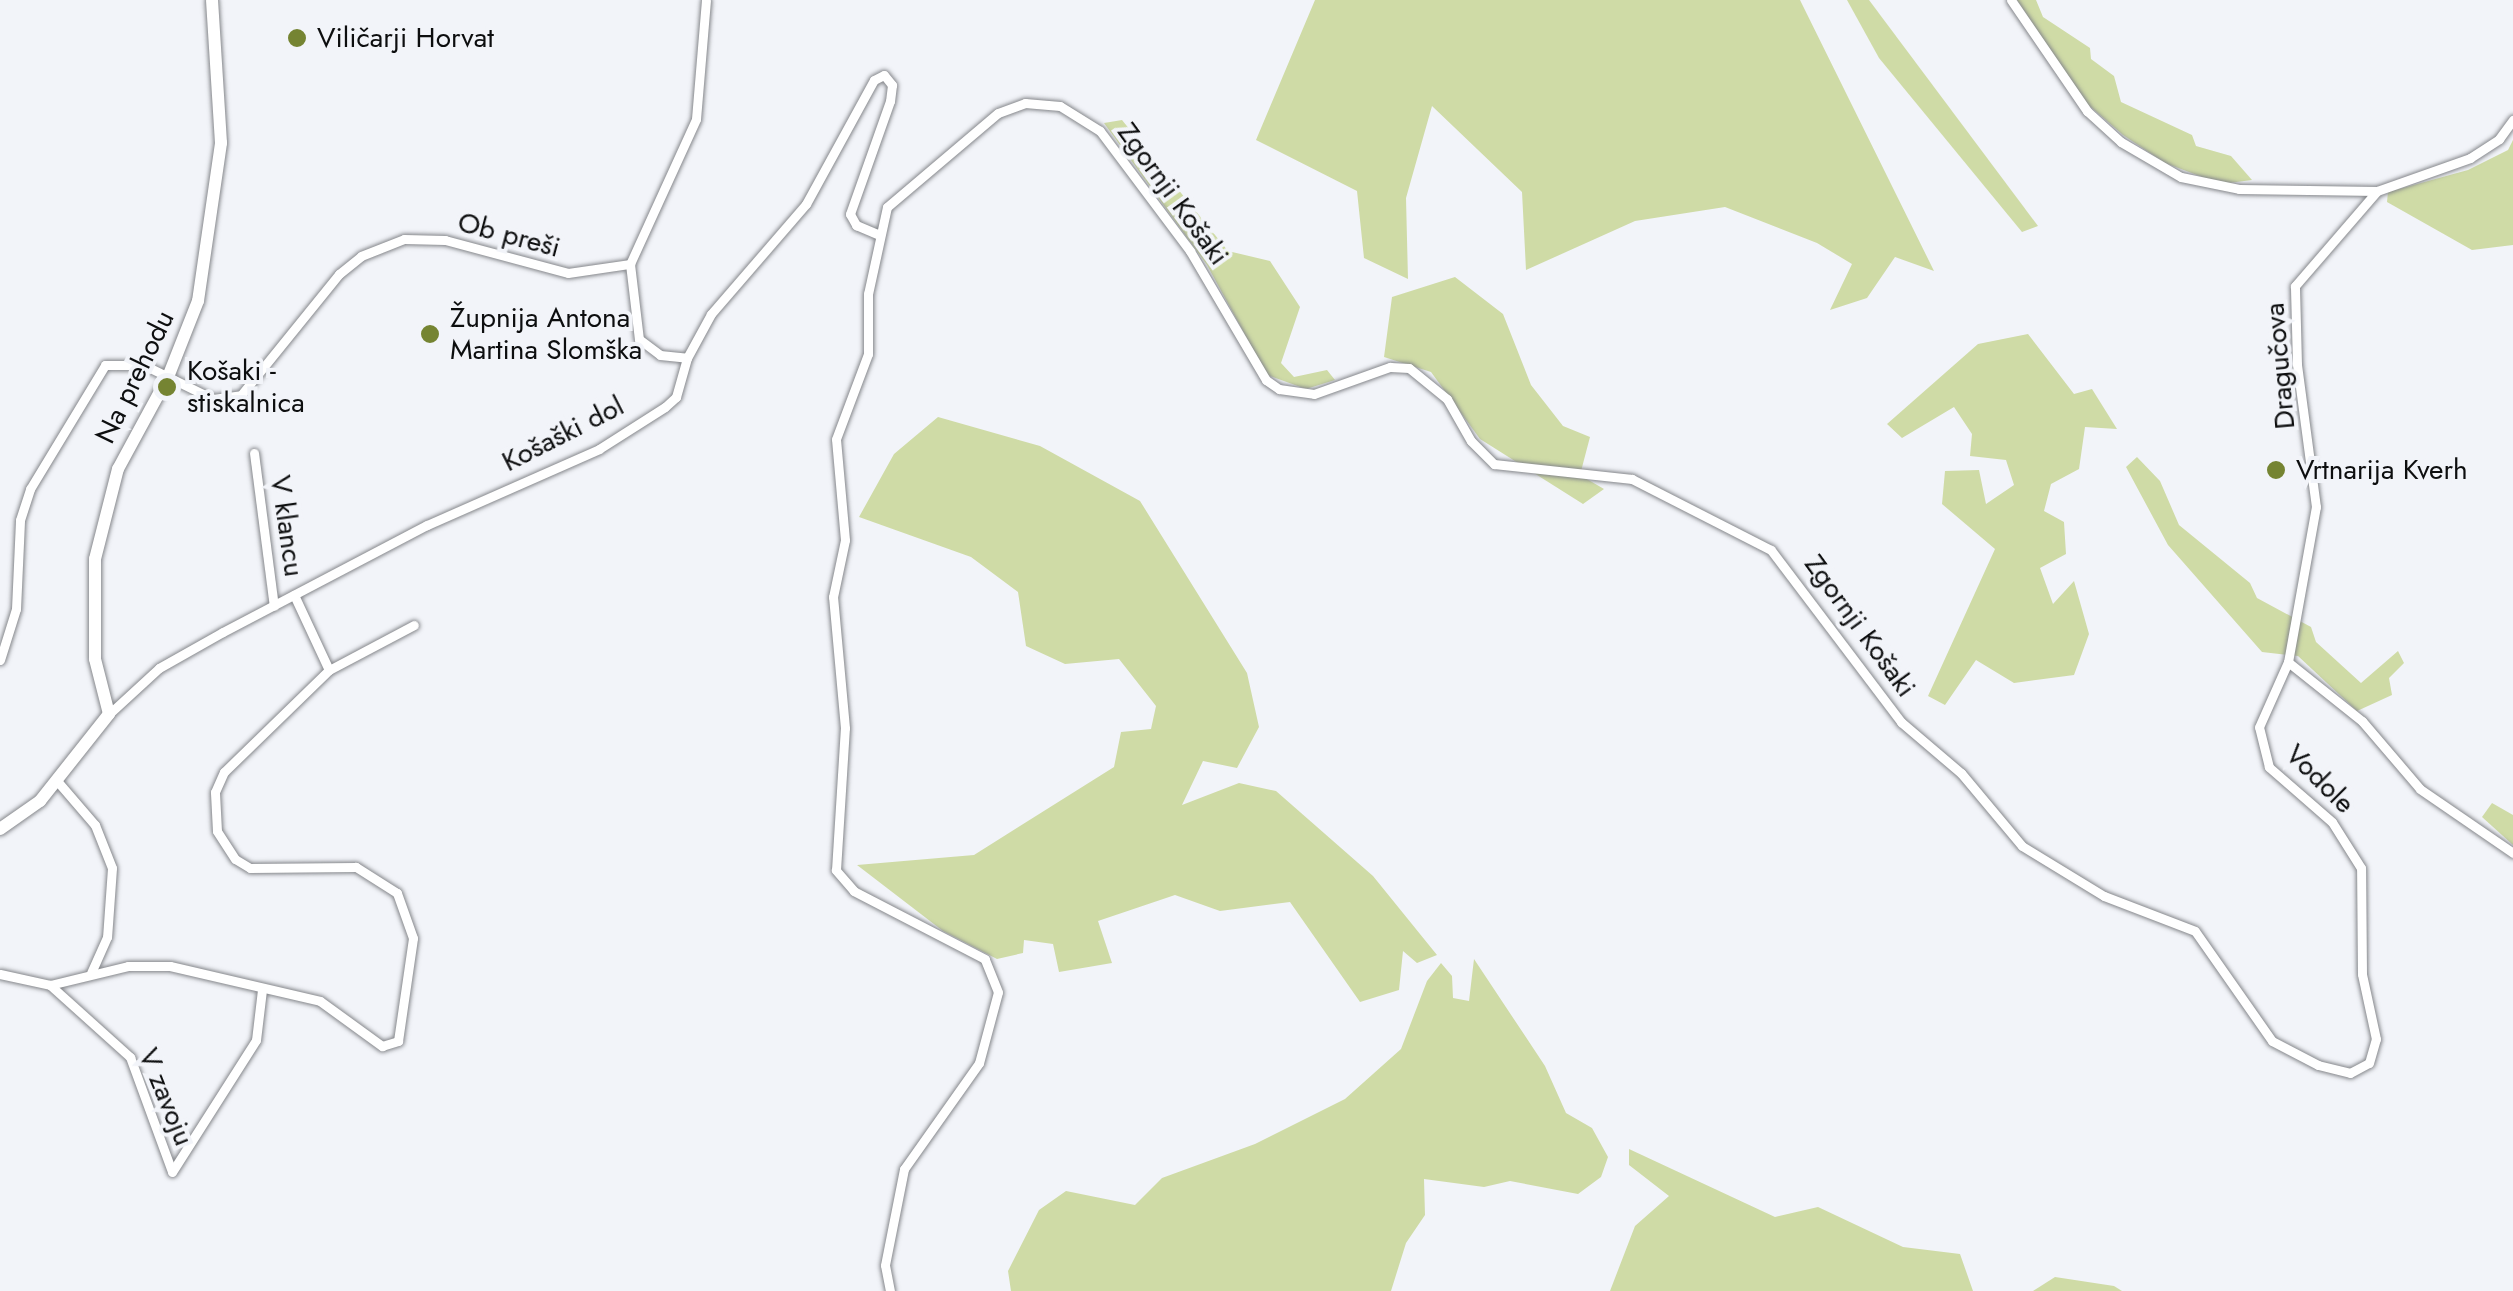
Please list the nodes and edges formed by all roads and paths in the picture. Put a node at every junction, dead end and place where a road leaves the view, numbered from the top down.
1 (212, 0) edge
2 (706, 0) edge
3 (2011, 0) edge
4 (2513, 120) edge
5 (2376, 191) junction
6 (877, 234) junction
7 (630, 264) junction
8 (687, 358) junction
9 (168, 376) junction
10 (254, 454) dead end
11 (294, 595) junction
12 (274, 606) junction
13 (414, 625) dead end
14 (0, 660) edge
15 (2288, 662) junction
16 (329, 670) junction
17 (109, 714) junction
18 (58, 782) junction
19 (0, 830) edge
20 (2513, 853) edge
21 (2158, 917) joint
22 (91, 972) junction
23 (0, 974) edge
24 (50, 985) junction
25 (262, 990) junction
26 (890, 1291) edge

1 - 9 street, Na prehodu
2 - 7 street
3 - 5 street
4 - 5 street
5 - 15 street, Dragučova
6 - 8 street, Košaški dol
6 - 21 street, Zgornji Košaki
6 - 26 street, Zgornji Košaki
7 - 8 street
7 - 9 street, Ob preši
8 - 11 street, Košaški dol
9 - 14 street, Ob preši
9 - 17 street, Na prehodu
10 - 12 street, V klancu
11 - 12 street, Košaški dol
11 - 16 street
12 - 17 street, Košaški dol
13 - 16 street
15 - 20 street
15 - 21 street, Vodole
16 - 25 street, V zavoju
17 - 18 street, Košaški dol
18 - 19 street, Košaški dol
18 - 22 street
22 - 24 street, V zavoju
22 - 25 street, V zavoju
23 - 24 street, V zavoju
24 - 25 street, V zavoju

